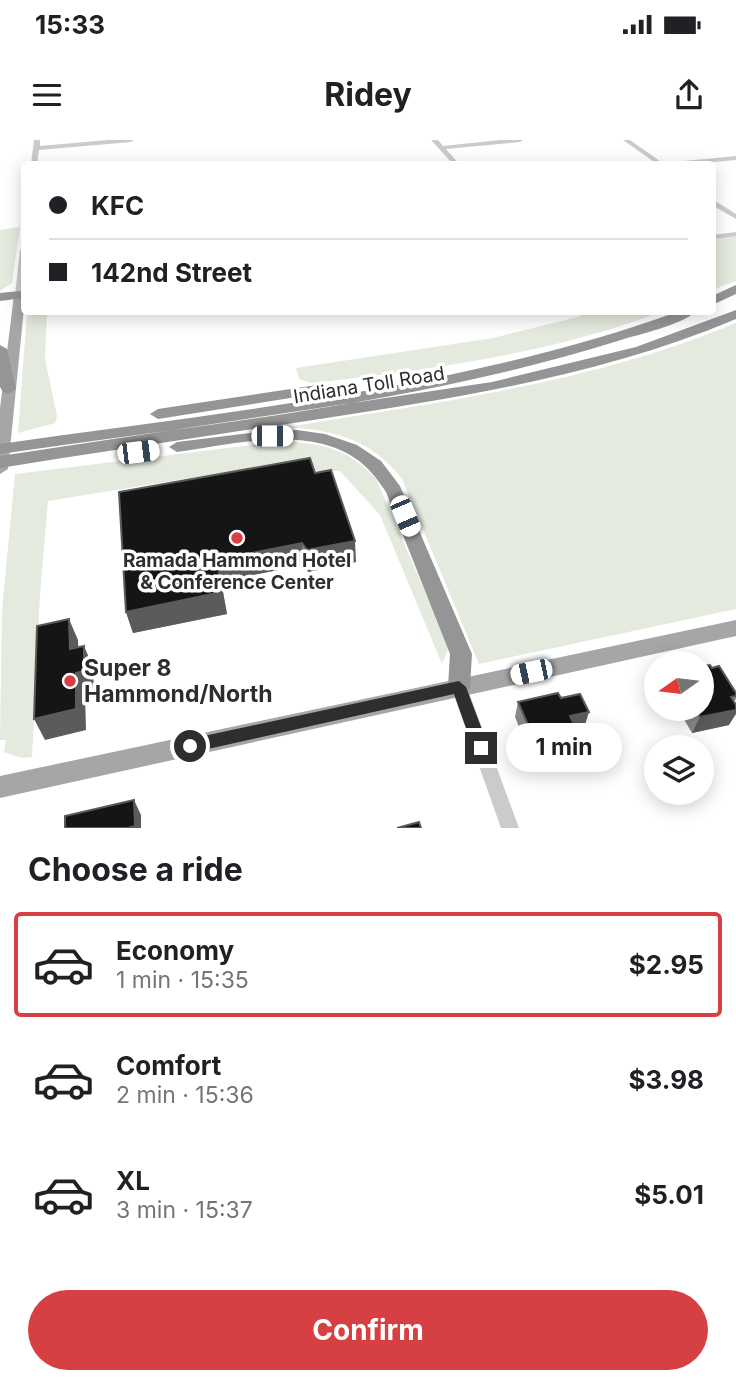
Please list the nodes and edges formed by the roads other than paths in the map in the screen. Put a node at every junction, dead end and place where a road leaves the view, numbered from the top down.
1 (131, 140) edge
2 (434, 140) edge
3 (520, 140) edge
4 (626, 140) edge
5 (36, 144) edge
6 (440, 148) junction
7 (736, 158) edge
8 (453, 161) edge
9 (657, 161) edge
10 (705, 161) edge
11 (736, 206) edge
12 (717, 208) edge
13 (736, 218) edge
14 (736, 234) edge
15 (716, 236) edge
16 (21, 278) edge
17 (736, 289) edge
18 (19, 297) junction
19 (0, 299) edge
20 (716, 299) edge
21 (736, 314) edge
22 (679, 315) edge
23 (597, 344) junction
24 (0, 349) edge
25 (8, 389) junction
26 (3, 431) edge
27 (0, 449) edge
28 (0, 466) edge
29 (736, 628) edge
30 (459, 687) junction
31 (0, 787) edge
32 (510, 828) edge

1 - 5 street
2 - 6 street
3 - 6 street
4 - 9 street
6 - 8 street
7 - 10 street
11 - 12 street
12 - 13 street
14 - 15 street
16 - 18 street
17 - 20 highway
18 - 19 highway
18 - 25 main road
21 - 28 highway, Indiana Toll Road
22 - 23 highway, Indiana Toll Road
23 - 26 highway
23 - 27 highway, Indiana Toll Road
24 - 25 highway
25 - 26 main road
26 - 28 main road
28 - 30 highway
29 - 30 main road
30 - 31 main road
30 - 32 street

